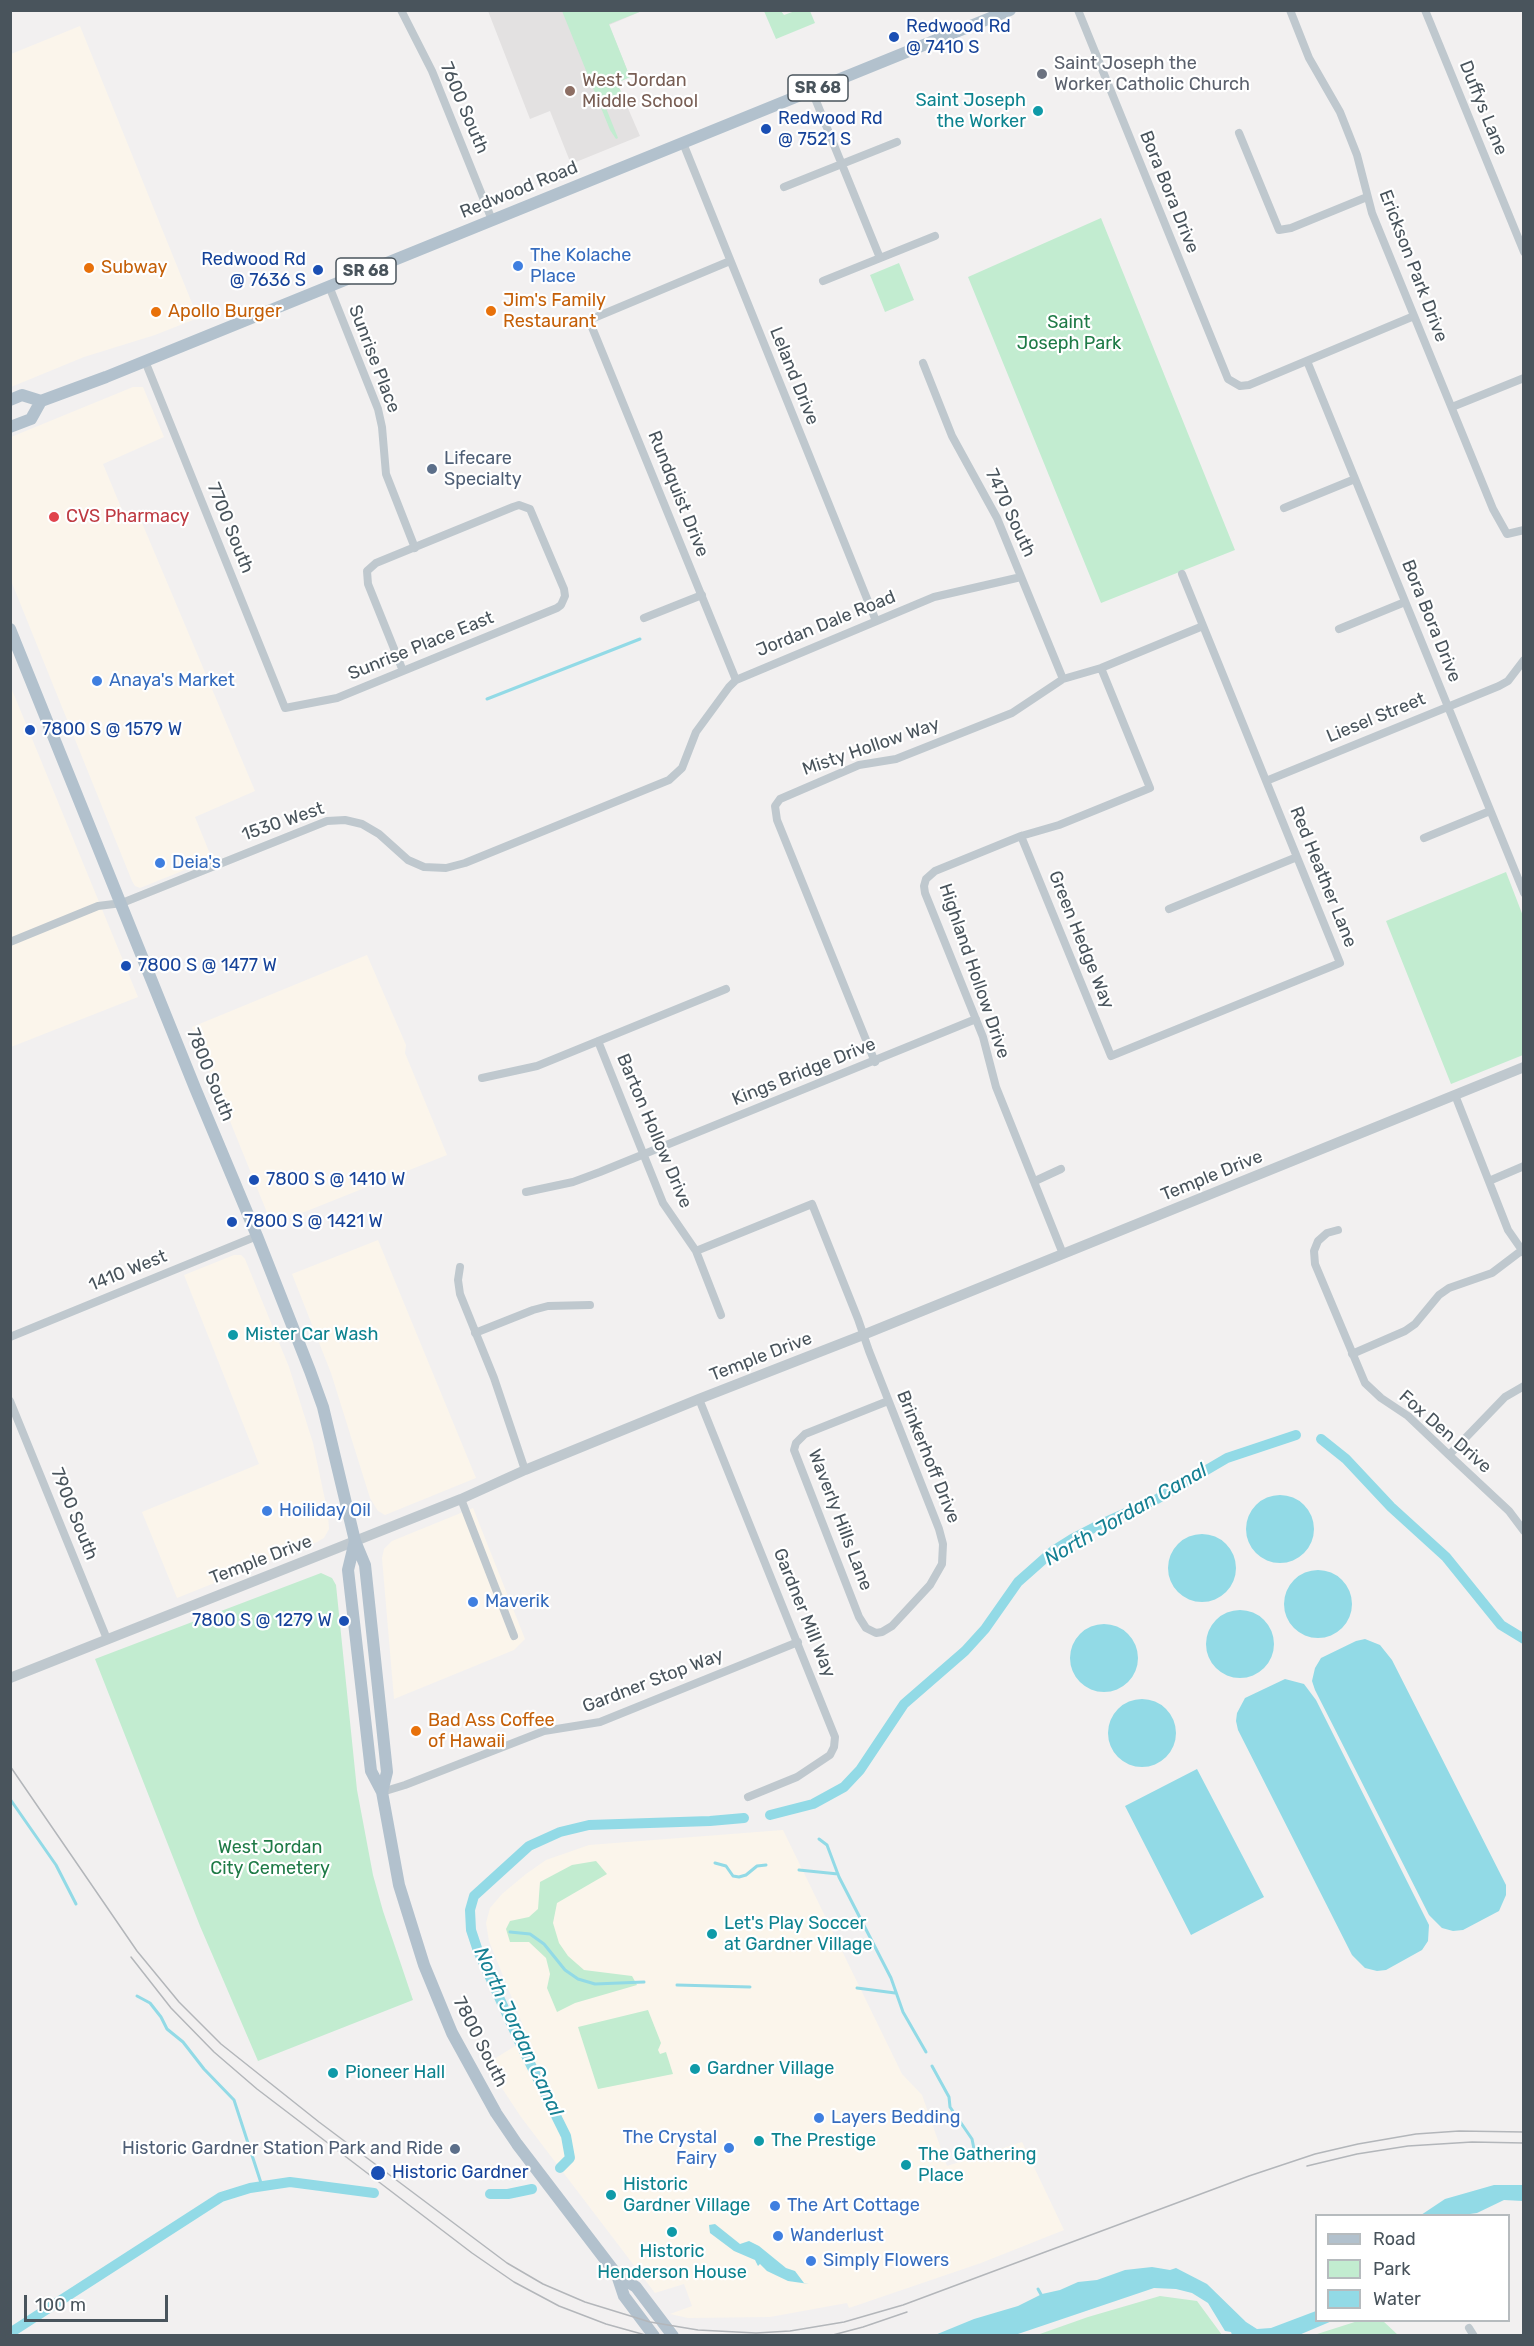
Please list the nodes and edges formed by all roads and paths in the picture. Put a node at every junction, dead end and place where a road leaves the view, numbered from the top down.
1 (401, 10) edge
2 (1010, 10) edge
3 (1078, 10) edge
4 (1290, 10) edge
5 (1425, 10) edge
6 (812, 91) junction
7 (1239, 133) dead end
8 (897, 142) dead end
9 (683, 143) junction
10 (842, 164) junction
11 (784, 187) dead end
12 (1367, 197) junction
13 (492, 220) junction
14 (935, 236) dead end
15 (1524, 252) edge
16 (880, 258) junction
17 (730, 261) junction
18 (823, 281) dead end
19 (329, 286) junction
20 (1414, 316) junction
21 (145, 361) junction
22 (1307, 361) junction
23 (923, 363) dead end
24 (1524, 378) edge
25 (10, 400) edge
26 (41, 401) junction
27 (1452, 407) junction
28 (10, 428) edge
29 (1355, 479) junction
30 (1284, 508) dead end
31 (1524, 530) edge
32 (415, 548) junction
33 (1182, 574) dead end
34 (1021, 577) junction
35 (702, 595) junction
36 (1405, 602) junction
37 (644, 618) dead end
38 (876, 621) junction
39 (1203, 626) junction
40 (10, 629) edge
41 (1339, 629) dead end
42 (1524, 660) edge
43 (1101, 668) junction
44 (403, 671) junction
45 (1064, 679) junction
46 (736, 680) junction
47 (1448, 707) junction
48 (285, 708) joint
49 (687, 760) joint
50 (1266, 781) junction
51 (1490, 812) junction
52 (1021, 836) junction
53 (1424, 838) dead end
54 (1297, 857) junction
55 (1524, 893) edge
56 (122, 903) junction
57 (1169, 909) dead end
58 (10, 942) edge
59 (726, 989) dead end
60 (976, 1019) junction
61 (598, 1041) junction
62 (1111, 1056) joint
63 (875, 1062) junction
64 (1524, 1067) edge
65 (482, 1078) dead end
66 (1455, 1095) junction
67 (645, 1155) junction
68 (1524, 1166) edge
69 (1061, 1169) dead end
70 (1035, 1181) junction
71 (1489, 1181) junction
72 (526, 1192) dead end
73 (1338, 1230) dead end
74 (257, 1236) junction
75 (696, 1251) junction
76 (1522, 1252) edge
77 (1063, 1254) junction
78 (460, 1267) dead end
79 (590, 1305) dead end
80 (721, 1315) dead end
81 (475, 1333) junction
82 (863, 1335) junction
83 (10, 1337) edge
84 (1352, 1354) junction
85 (1524, 1386) edge
86 (699, 1399) junction
87 (10, 1401) edge
88 (888, 1401) junction
89 (1449, 1455) junction
90 (525, 1470) junction
91 (461, 1499) junction
92 (1524, 1531) edge
93 (355, 1541) junction
94 (872, 1632) joint
95 (514, 1636) dead end
96 (107, 1639) junction
97 (798, 1642) junction
98 (10, 1678) edge
99 (382, 1792) junction
100 (748, 1797) dead end
101 (617, 2275) junction
102 (654, 2336) edge
103 (673, 2336) edge

1 - 13 street, 7600 South
2 - 6 main road, Redwood Road / SR 68
3 - 22 street, Bora Bora Drive
4 - 12 street, Erickson Park Drive
5 - 15 street, Duffys Lane
6 - 9 main road, Redwood Road / SR 68
6 - 10 street
7 - 12 street
8 - 10 street
9 - 13 main road, Redwood Road / SR 68
9 - 17 street, Leland Drive
10 - 11 street
10 - 16 street
12 - 20 street, Erickson Park Drive
13 - 19 main road, Redwood Road / SR 68
14 - 16 street
16 - 18 street
17 - 35 street, Rundquist Drive
17 - 38 street, Leland Drive
19 - 21 main road, Redwood Road / SR 68
19 - 32 street, Sunrise Place
20 - 22 street
20 - 27 street, Erickson Park Drive
21 - 26 main road, Redwood Road / SR 68
21 - 48 street, 7700 South
22 - 29 street, Bora Bora Drive
23 - 34 street, 7470 South
24 - 27 street
25 - 26 main road, Redwood Road / SR 68
26 - 28 main road, Redwood Road / SR 68
27 - 31 street, Erickson Park Drive
29 - 30 street
29 - 36 street, Bora Bora Drive
32 - 44 street
32 - 44 street, Sunrise Place East
33 - 39 street, Red Heather Lane
34 - 38 street, Jordan Dale Road
34 - 45 street, 7470 South
35 - 37 street
35 - 46 street, Rundquist Drive
36 - 41 street
36 - 47 street, Bora Bora Drive
38 - 46 street, Jordan Dale Road
39 - 43 street
39 - 50 street, Red Heather Lane
40 - 56 main road, 7800 South
42 - 47 street, Liesel Street
43 - 45 street
43 - 52 street, Highland Hollow Drive
44 - 48 street, Sunrise Place East
45 - 63 street, Misty Hollow Way
46 - 49 street, Jordan Dale Road
47 - 50 street, Liesel Street
47 - 51 street, Bora Bora Drive
49 - 56 street, 1530 West
50 - 54 street, Red Heather Lane
51 - 53 street
51 - 55 street, Bora Bora Drive
52 - 60 street, Highland Hollow Drive
52 - 62 street, Green Hedge Way
54 - 57 street
54 - 62 street, Red Heather Lane
56 - 58 street, 1530 West
56 - 74 main road, 7800 South
59 - 61 street
60 - 63 street, Kings Bridge Drive
60 - 70 street, Highland Hollow Drive
61 - 65 street
61 - 67 street, Barton Hollow Drive
63 - 67 street, Kings Bridge Drive
64 - 66 street, Temple Drive
66 - 71 street
66 - 77 street, Temple Drive
67 - 72 street, Kings Bridge Drive
67 - 75 street, Barton Hollow Drive
68 - 71 street
69 - 70 street
70 - 77 street, Highland Hollow Drive
71 - 76 street
73 - 84 street, Fox Den Drive
74 - 83 street, 1410 West
74 - 93 main road, 7800 South
75 - 80 street, Barton Hollow Drive
75 - 82 street
76 - 84 street
77 - 82 street, Temple Drive
78 - 81 street
79 - 81 street
81 - 90 street
82 - 86 street, Temple Drive
82 - 88 street, Brinkerhoff Drive
84 - 89 street, Fox Den Drive
85 - 89 street
86 - 90 street, Temple Drive
86 - 97 street, Gardner Mill Way
87 - 96 street, 7900 South
88 - 94 street, Brinkerhoff Drive
88 - 94 street, Waverly Hills Lane
89 - 92 street, Fox Den Drive
90 - 91 street, Temple Drive
91 - 93 street, Temple Drive
91 - 95 street
93 - 96 street, Temple Drive
93 - 99 main road, 7800 South
93 - 99 main road, 7800 South
96 - 98 street, Temple Drive
97 - 99 street, Gardner Stop Way
97 - 100 street, Gardner Mill Way
99 - 101 main road, 7800 South
101 - 102 main road, 7800 South
101 - 103 main road, 7800 South

